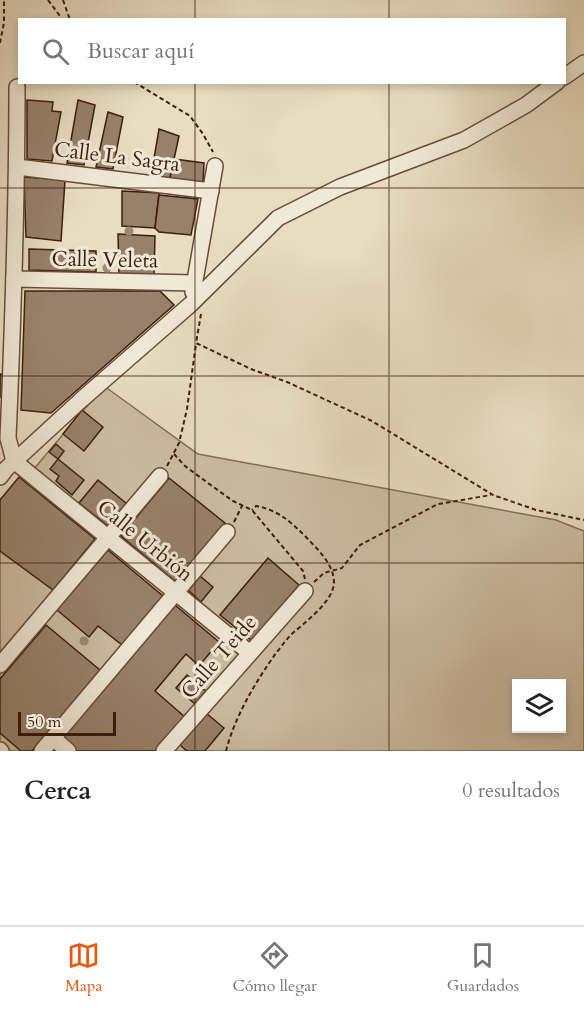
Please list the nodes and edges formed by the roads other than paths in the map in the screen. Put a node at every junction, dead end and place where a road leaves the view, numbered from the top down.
1 (584, 63) edge
2 (566, 76) edge
3 (554, 84) edge
4 (17, 87) dead end
5 (216, 165) road end
6 (17, 167) junction
7 (211, 190) junction
8 (14, 279) junction
9 (200, 287) junction
10 (14, 461) junction
11 (160, 476) road end
12 (0, 477) edge
13 (227, 532) road end
14 (108, 538) junction
15 (305, 591) road end
16 (176, 593) junction
17 (250, 653) junction
18 (0, 665) edge
19 (53, 738) junction
20 (42, 751) edge
21 (68, 751) edge
22 (164, 751) edge

1 - 2 street
3 - 9 street
4 - 6 street
5 - 7 street
6 - 7 street, Calle La Sagra
6 - 8 street
7 - 9 street
8 - 9 street, Calle Veleta
8 - 10 street
9 - 10 street
10 - 12 street
10 - 14 street, Calle Urbión
11 - 14 street
13 - 16 street
14 - 16 street, Calle Urbión
14 - 18 street
15 - 17 street, Calle Teide
16 - 17 street, Calle Urbión
16 - 19 street
17 - 22 street, Calle Teide
19 - 20 street
19 - 21 street

